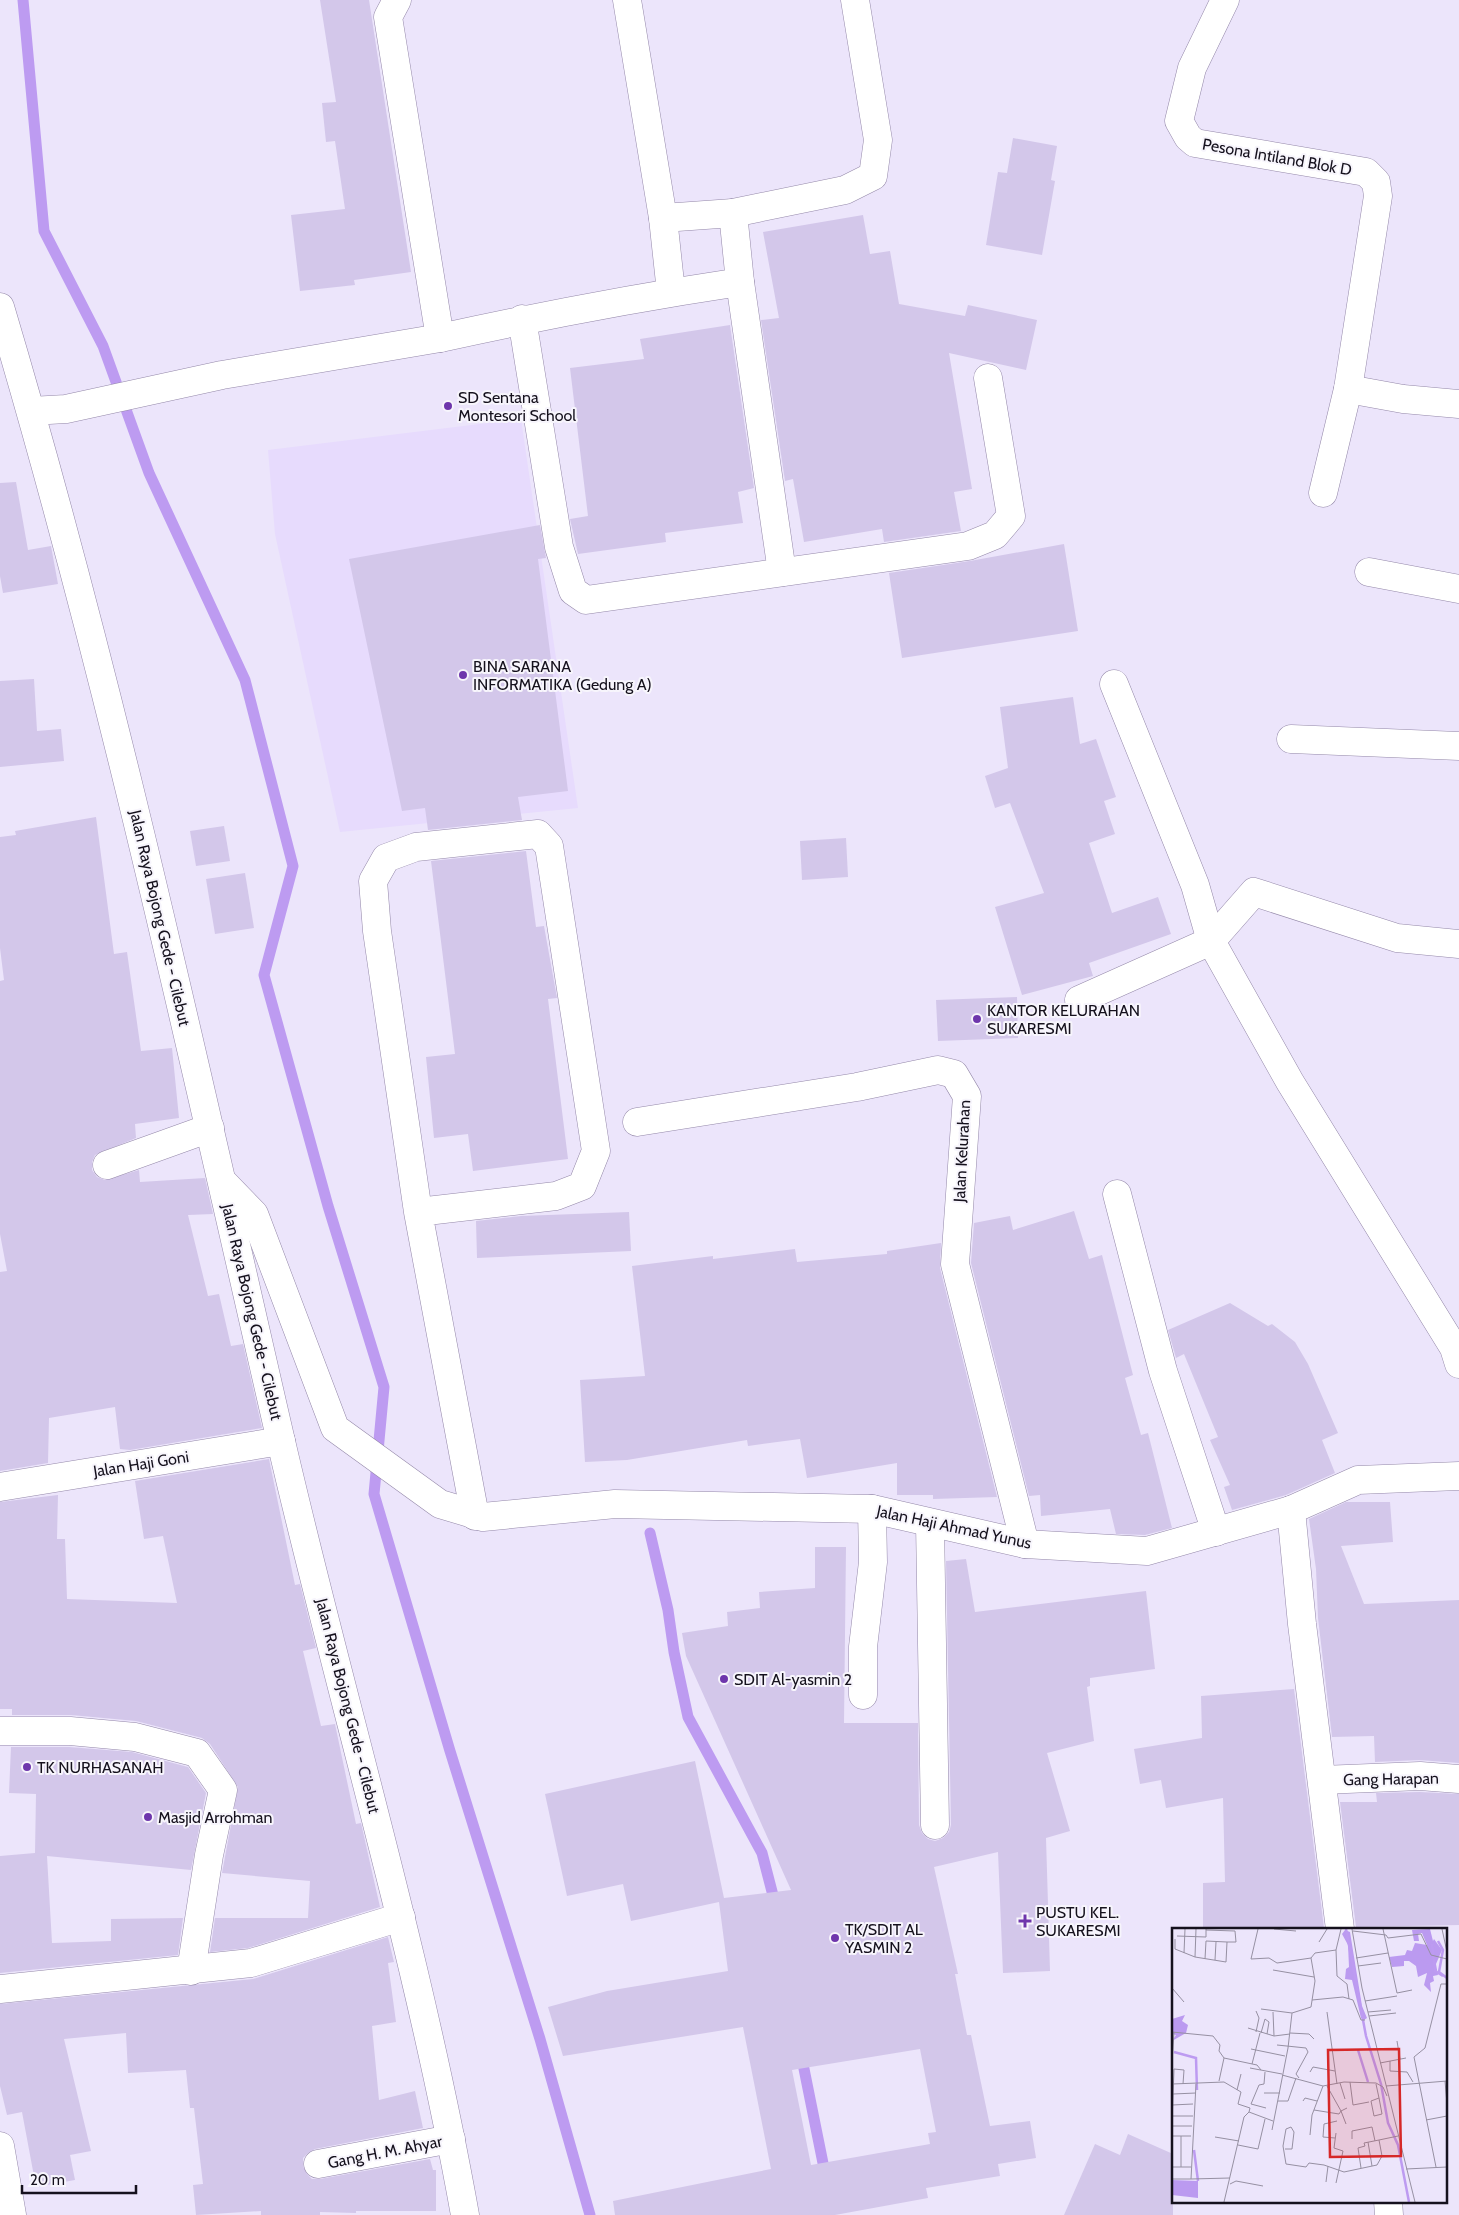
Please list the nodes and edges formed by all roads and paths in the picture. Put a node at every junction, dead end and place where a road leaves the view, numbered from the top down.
1 (397, 0) edge
2 (627, 0) edge
3 (855, 0) edge
4 (1225, 0) edge
5 (734, 213) junction
6 (662, 218) junction
7 (740, 282) junction
8 (671, 292) junction
9 (0, 307) edge
10 (522, 320) junction
11 (440, 338) junction
12 (988, 378) dead end
13 (1348, 389) junction
14 (1459, 404) edge
15 (31, 411) junction
16 (1323, 493) dead end
17 (782, 572) junction
18 (1369, 572) dead end
19 (1459, 588) edge
20 (1114, 684) dead end
21 (1291, 740) dead end
22 (1459, 746) edge
23 (1211, 941) junction
24 (1459, 944) edge
25 (1079, 1000) dead end
26 (637, 1122) dead end
27 (210, 1128) junction
28 (107, 1165) dead end
29 (224, 1182) junction
30 (1117, 1194) dead end
31 (418, 1212) junction
32 (1459, 1364) edge
33 (281, 1441) junction
34 (1459, 1476) edge
35 (0, 1487) edge
36 (872, 1510) junction
37 (1291, 1510) junction
38 (475, 1516) junction
39 (930, 1523) junction
40 (1216, 1532) junction
41 (1025, 1544) junction
42 (863, 1695) dead end
43 (0, 1731) edge
44 (1459, 1779) edge
45 (1322, 1780) junction
46 (935, 1825) dead end
47 (401, 1916) junction
48 (1340, 1928) edge
49 (192, 1971) junction
50 (0, 1989) edge
51 (451, 2139) junction
52 (0, 2146) edge
53 (318, 2164) dead end
54 (1388, 2202) edge
55 (12, 2215) edge
56 (465, 2215) edge
57 (1389, 2215) edge

1 - 11 street
2 - 6 street
3 - 5 street
4 - 13 street, Pesona Intiland Blok D
5 - 6 street
5 - 7 street
6 - 8 street
7 - 8 street
7 - 17 street
8 - 10 street
9 - 15 street, Jalan Raya Bojong Gede - Cilebut
10 - 11 street
10 - 17 street
11 - 15 street
12 - 17 street
13 - 14 street
13 - 16 street, Pesona Intiland Blok D
15 - 27 street, Jalan Raya Bojong Gede - Cilebut
18 - 19 street
20 - 23 street
21 - 22 street
23 - 24 street
23 - 25 street
23 - 32 street
26 - 41 street, Jalan Kelurahan
27 - 28 street
27 - 29 street, Jalan Raya Bojong Gede - Cilebut
29 - 33 street, Jalan Raya Bojong Gede - Cilebut
29 - 38 street, Jalan Haji Ahmad Yunus
30 - 40 street
31 - 31 street
31 - 38 street
33 - 35 street, Jalan Haji Goni
33 - 47 street, Jalan Raya Bojong Gede - Cilebut
34 - 37 street, Jalan Haji Ahmad Yunus
36 - 38 street, Jalan Haji Ahmad Yunus
36 - 39 street, Jalan Haji Ahmad Yunus
36 - 42 street
37 - 40 street, Jalan Haji Ahmad Yunus
37 - 45 street
39 - 41 street, Jalan Haji Ahmad Yunus
39 - 46 street
40 - 41 street, Jalan Haji Ahmad Yunus
43 - 49 street
44 - 45 street, Gang Harapan
45 - 48 street
47 - 49 street
47 - 51 street, Jalan Raya Bojong Gede - Cilebut
49 - 50 street
51 - 53 street, Gang H. M. Ahyar
51 - 56 street, Jalan Raya Bojong Gede - Cilebut
52 - 55 street
54 - 57 street

